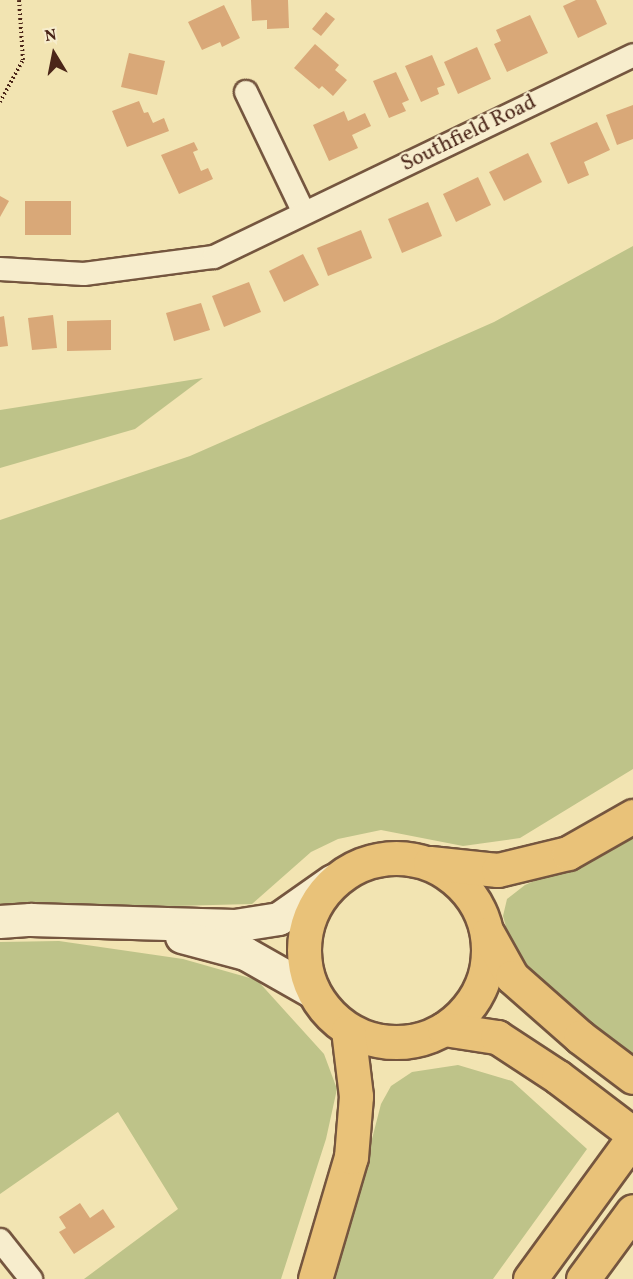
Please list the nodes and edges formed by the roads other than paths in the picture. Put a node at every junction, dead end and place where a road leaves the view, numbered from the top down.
1 (633, 55) edge
2 (246, 92) dead end
3 (304, 213) junction
4 (0, 268) edge
5 (633, 816) edge
6 (430, 863) junction
7 (333, 881) junction
8 (0, 922) edge
9 (138, 925) junction
10 (488, 933) junction
11 (313, 992) junction
12 (444, 1029) junction
13 (348, 1030) junction
14 (633, 1077) edge
15 (633, 1136) edge
16 (633, 1211) edge
17 (0, 1240) edge
18 (31, 1279) edge
19 (315, 1279) edge
20 (530, 1279) edge
21 (583, 1279) edge

1 - 3 street, Southfield Road
2 - 3 street
3 - 4 street, Southfield Road
5 - 6 main road
6 - 7 main road
6 - 10 main road
7 - 9 main road
7 - 11 main road
8 - 9 main road
9 - 11 main road
10 - 12 main road
10 - 14 main road
11 - 13 main road
12 - 13 main road
12 - 15 main road
13 - 19 main road
15 - 20 main road
16 - 21 main road
17 - 18 street

